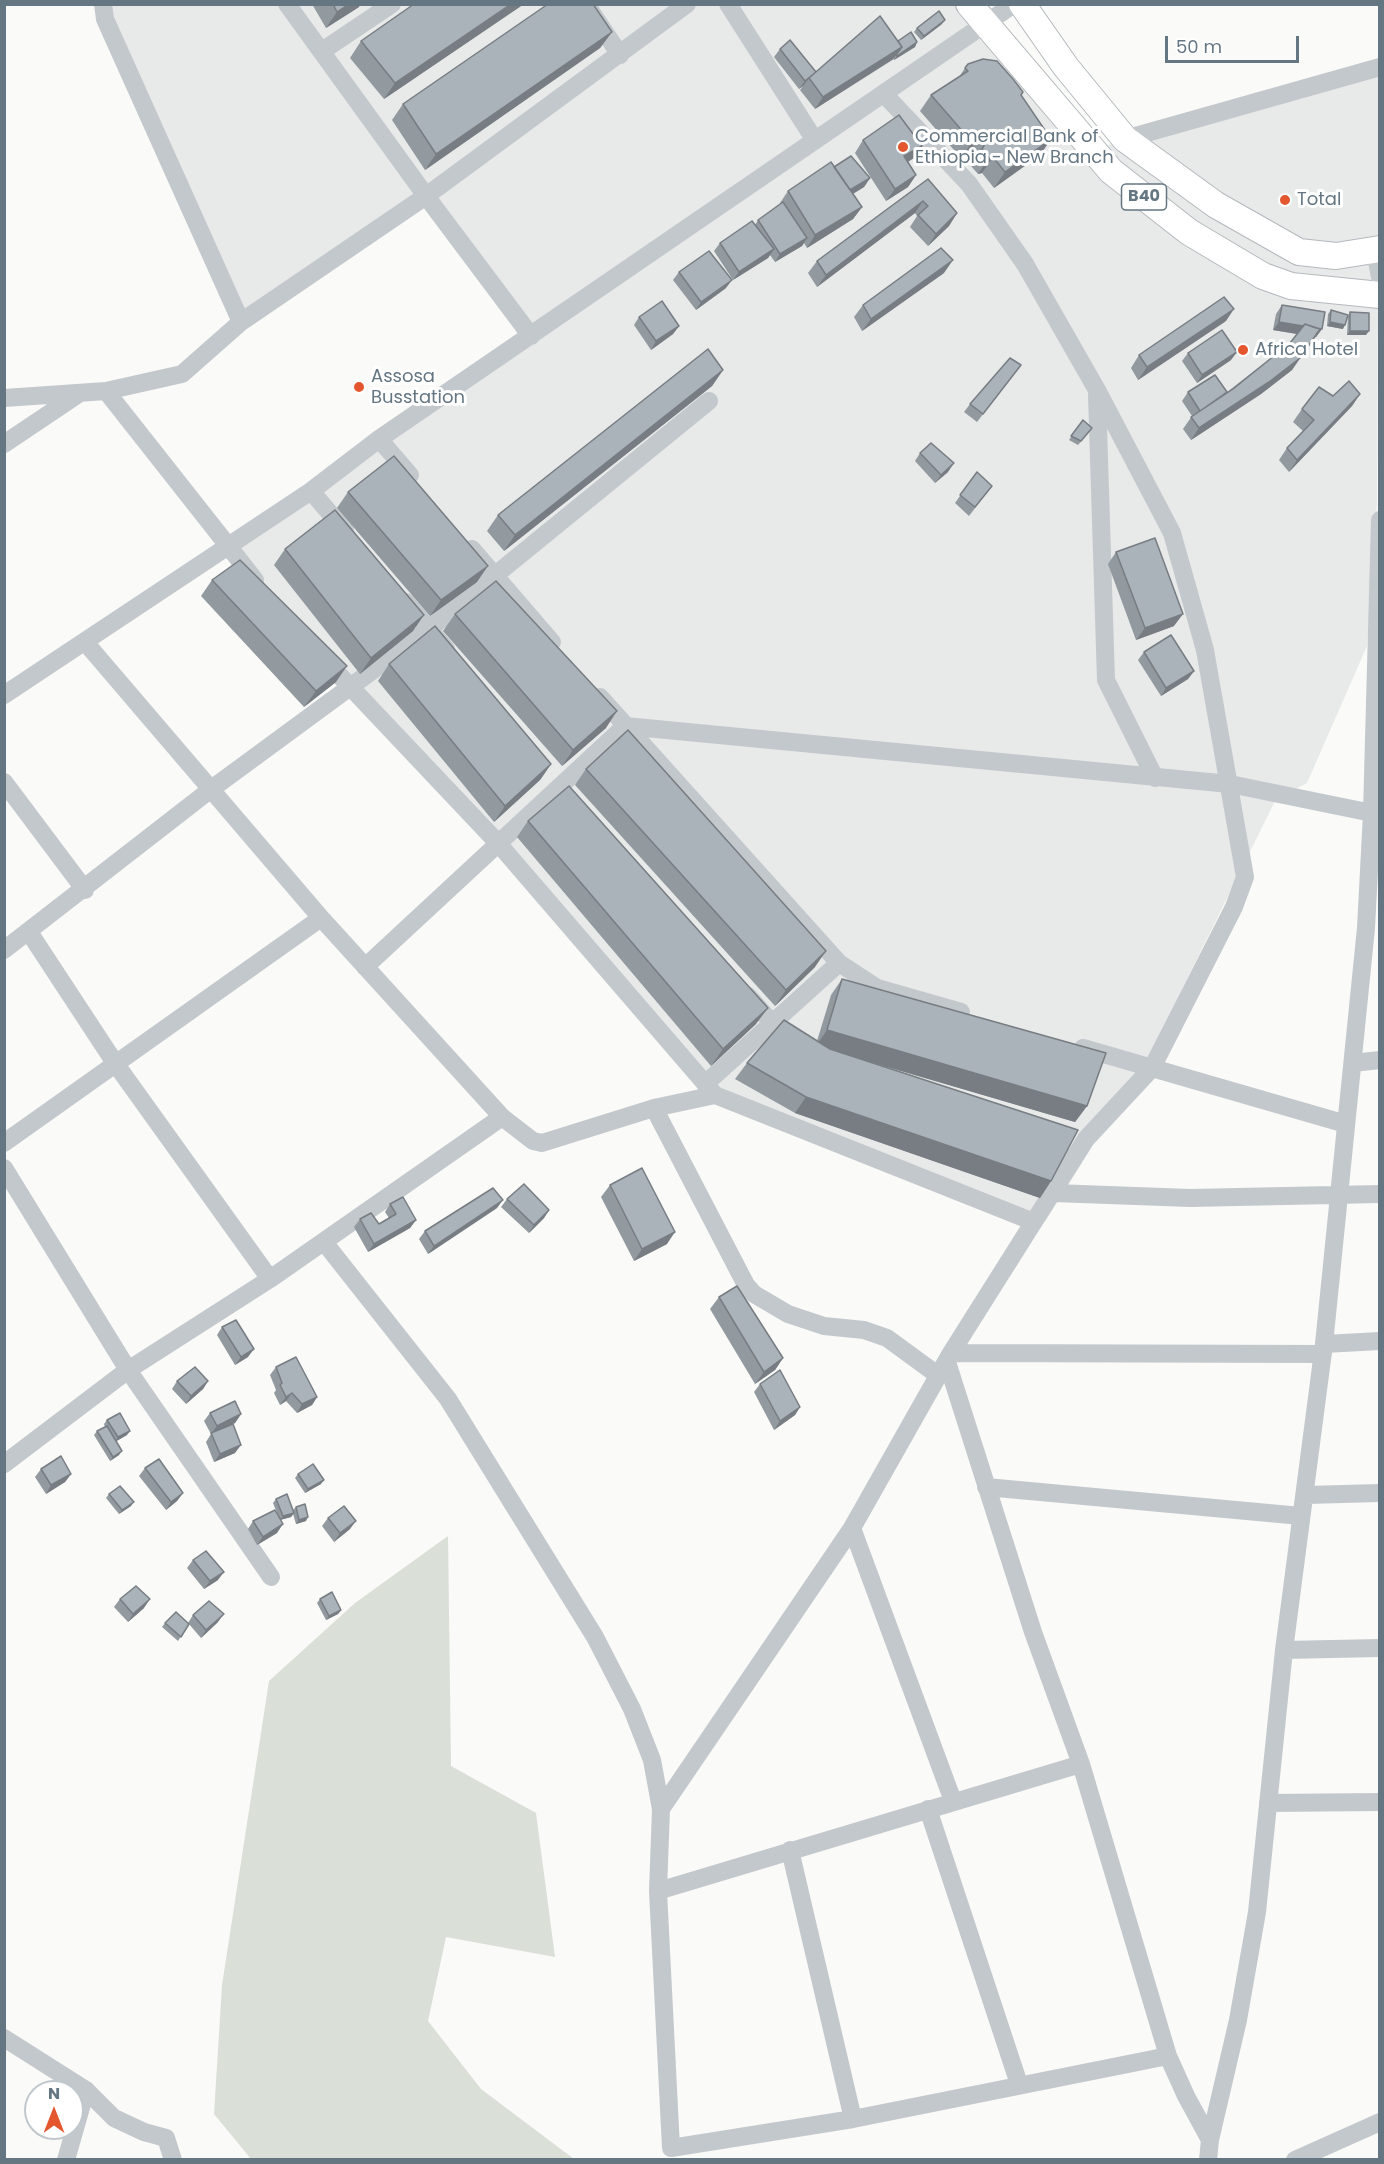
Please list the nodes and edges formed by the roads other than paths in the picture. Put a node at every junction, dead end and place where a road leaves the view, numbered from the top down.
1 (103, 4) edge
2 (288, 4) edge
3 (392, 4) edge
4 (586, 4) edge
5 (687, 4) edge
6 (728, 4) edge
7 (969, 4) edge
8 (1014, 4) edge
9 (1022, 4) edge
10 (985, 25) junction
11 (322, 51) junction
12 (620, 55) junction
13 (1380, 67) edge
14 (884, 94) junction
15 (814, 139) junction
16 (1125, 139) junction
17 (426, 196) junction
18 (1377, 250) edge
19 (1380, 277) edge
20 (1380, 295) edge
21 (241, 321) junction
22 (531, 336) junction
23 (1097, 390) junction
24 (106, 391) junction
25 (81, 393) junction
26 (4, 398) edge
27 (709, 401) edge
28 (379, 439) junction
29 (4, 444) edge
30 (418, 485) edge
31 (311, 491) junction
32 (1380, 520) edge
33 (464, 540) edge
34 (355, 543) edge
35 (227, 548) junction
36 (495, 576) junction
37 (392, 586) edge
38 (265, 591) edge
39 (429, 629) junction
40 (85, 642) junction
41 (311, 644) edge
42 (564, 656) edge
43 (460, 666) edge
44 (587, 682) edge
45 (348, 687) junction
46 (4, 695) edge
47 (625, 726) junction
48 (1155, 778) junction
49 (555, 780) junction
50 (4, 782) edge
51 (1230, 784) junction
52 (210, 790) junction
53 (575, 802) edge
54 (1372, 813) junction
55 (496, 842) junction
56 (85, 890) junction
57 (321, 918) junction
58 (1373, 926) edge
59 (29, 932) junction
60 (4, 950) edge
61 (839, 963) junction
62 (365, 967) junction
63 (734, 980) edge
64 (980, 1018) edge
65 (773, 1024) junction
66 (1060, 1041) edge
67 (819, 1052) edge
68 (1380, 1060) edge
69 (115, 1063) junction
70 (1353, 1063) junction
71 (1152, 1068) junction
72 (710, 1089) junction
73 (654, 1108) junction
74 (502, 1117) junction
75 (1346, 1124) junction
76 (1064, 1132) edge
77 (1086, 1139) junction
78 (4, 1143) edge
79 (4, 1168) edge
80 (1054, 1193) junction
81 (1380, 1194) edge
82 (1339, 1196) junction
83 (1034, 1222) junction
84 (324, 1242) junction
85 (270, 1279) junction
86 (1380, 1341) edge
87 (1324, 1349) junction
88 (945, 1364) junction
89 (128, 1370) junction
90 (4, 1464) edge
91 (986, 1487) junction
92 (1380, 1493) edge
93 (1306, 1495) junction
94 (1302, 1516) junction
95 (852, 1528) junction
96 (271, 1577) dead end
97 (1380, 1648) edge
98 (1284, 1650) junction
99 (1081, 1764) junction
100 (953, 1801) junction
101 (1380, 1802) edge
102 (1268, 1803) junction
103 (661, 1809) junction
104 (928, 1809) junction
105 (790, 1850) junction
106 (658, 1891) junction
107 (4, 2038) edge
108 (1168, 2056) junction
109 (1019, 2084) junction
110 (87, 2090) junction
111 (853, 2119) junction
112 (1380, 2122) edge
113 (1210, 2140) junction
114 (671, 2154) edge
115 (66, 2160) edge
116 (173, 2160) edge
117 (1208, 2160) edge
118 (1295, 2160) edge

1 - 21 street
2 - 11 street
3 - 11 street
4 - 12 street
5 - 12 street
6 - 15 street
7 - 10 highway, B40
8 - 10 street
9 - 16 highway, B40
10 - 14 street
10 - 20 highway, B40
11 - 17 street
12 - 17 street
13 - 16 street
14 - 15 street
14 - 23 street
15 - 22 street
16 - 18 highway, B40
17 - 21 street
17 - 22 street
18 - 19 street
21 - 24 street
22 - 28 street
23 - 48 street
23 - 51 street
24 - 25 street
24 - 35 street
25 - 26 street
25 - 29 street
27 - 36 street
28 - 30 street
28 - 31 street
31 - 34 street
31 - 35 street
32 - 54 street
33 - 36 street
35 - 38 street
35 - 40 street
36 - 39 street
36 - 42 street
37 - 39 street
39 - 43 street
39 - 45 street
40 - 46 street
40 - 52 street
41 - 45 street
44 - 47 street
45 - 52 street
45 - 55 street
47 - 48 street
47 - 49 street
47 - 61 street
48 - 51 street
49 - 53 street
49 - 55 street
50 - 56 street
51 - 54 street
51 - 71 street
52 - 56 street
52 - 57 street
54 - 58 street
55 - 62 street
55 - 72 street
56 - 59 street
57 - 62 street
57 - 69 street
58 - 70 street
59 - 60 street
59 - 69 street
61 - 64 street
61 - 65 street
62 - 74 street
63 - 65 street
65 - 67 street
65 - 72 street
66 - 71 street
68 - 70 street
69 - 78 street
69 - 85 street
70 - 75 street
71 - 75 street
71 - 77 street
72 - 73 street
72 - 83 street
73 - 74 street
73 - 88 street
74 - 84 street
75 - 82 street
76 - 77 street
77 - 80 street
79 - 89 street
80 - 82 street
80 - 83 street
81 - 82 street
82 - 87 street
83 - 88 street
84 - 85 street
84 - 103 street
85 - 89 street
86 - 87 street
87 - 88 street
87 - 93 street
88 - 91 street
88 - 95 street
89 - 90 street
89 - 96 street
91 - 94 street
91 - 99 street
92 - 93 street
93 - 94 street
94 - 98 street
95 - 100 street
95 - 103 street
97 - 98 street
98 - 102 street
99 - 100 street
99 - 108 street
100 - 104 street
101 - 102 street
102 - 113 street
103 - 106 street
104 - 105 street
104 - 109 street
105 - 106 street
105 - 111 street
106 - 114 street
107 - 110 street
108 - 109 street
108 - 113 street
109 - 111 street
110 - 115 street
110 - 116 street
111 - 114 street
112 - 118 street
113 - 117 street

